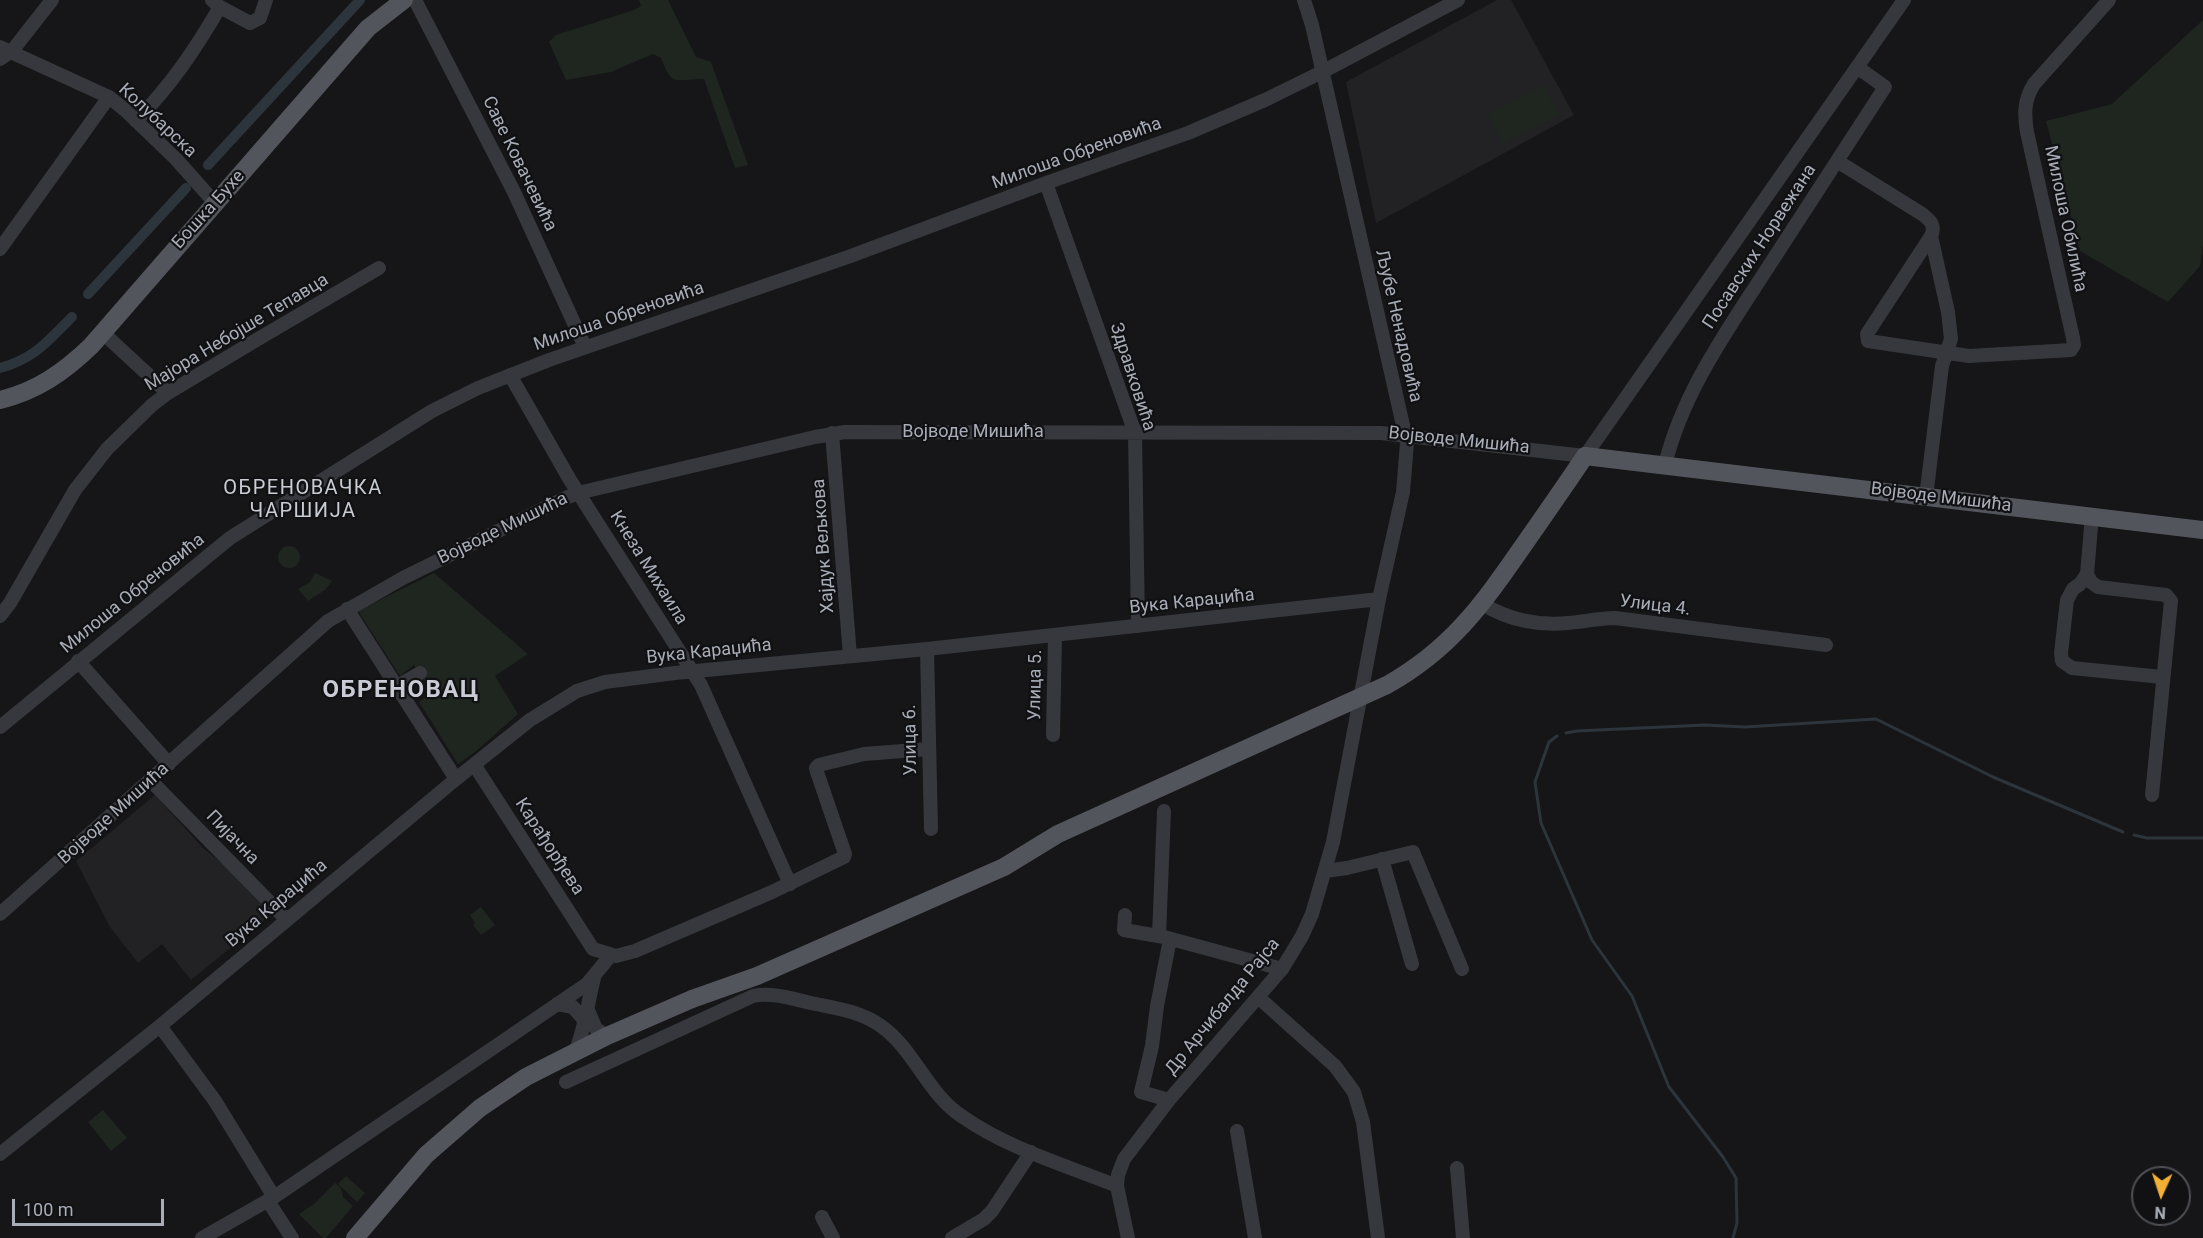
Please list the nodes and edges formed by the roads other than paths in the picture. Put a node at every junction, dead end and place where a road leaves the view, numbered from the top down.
1 (52, 0) edge
2 (266, 0) edge
3 (404, 0) edge
4 (415, 0) edge
5 (1304, 0) edge
6 (1458, 0) edge
7 (1904, 0) edge
8 (2109, 0) edge
9 (216, 4) edge
10 (4, 53) edge
11 (1857, 67) junction
12 (1322, 72) junction
13 (109, 97) junction
14 (136, 121) junction
15 (1837, 161) junction
16 (1046, 183) junction
17 (216, 204) junction
18 (1931, 236) junction
19 (0, 248) edge
20 (380, 268) dead end
21 (103, 333) junction
22 (585, 347) junction
23 (1947, 353) junction
24 (510, 375) junction
25 (168, 393) junction
26 (0, 400) edge
27 (832, 433) junction
28 (1136, 433) junction
29 (1405, 434) junction
30 (1586, 456) junction
31 (1665, 465) junction
32 (578, 493) junction
33 (1926, 497) junction
34 (2092, 515) junction
35 (2203, 530) edge
36 (2087, 574) junction
37 (1379, 599) junction
38 (1483, 604) junction
39 (347, 609) junction
40 (0, 616) edge
41 (1138, 626) junction
42 (1055, 636) junction
43 (1827, 645) dead end
44 (927, 650) junction
45 (850, 656) junction
46 (78, 661) junction
47 (692, 672) junction
48 (420, 673) dead end
49 (2162, 677) junction
50 (396, 687) junction
51 (1362, 696) junction
52 (0, 727) edge
53 (1053, 735) dead end
54 (929, 749) junction
55 (169, 764) junction
56 (475, 766) junction
57 (456, 779) junction
58 (151, 781) junction
59 (2152, 795) dead end
60 (1164, 811) dead end
61 (930, 829) dead end
62 (1382, 859) junction
63 (1325, 871) junction
64 (790, 884) junction
65 (0, 915) edge
66 (1125, 915) dead end
67 (286, 919) junction
68 (1164, 937) junction
69 (593, 949) junction
70 (611, 955) junction
71 (1412, 964) dead end
72 (1282, 969) junction
73 (1462, 969) dead end
74 (594, 977) junction
75 (1258, 997) junction
76 (556, 1005) junction
77 (586, 1014) junction
78 (160, 1026) junction
79 (607, 1036) junction
80 (576, 1050) junction
81 (566, 1083) dead end
82 (1169, 1101) junction
83 (1237, 1131) dead end
84 (1030, 1152) junction
85 (0, 1154) edge
86 (1457, 1168) dead end
87 (1117, 1186) junction
88 (271, 1199) junction
89 (822, 1217) dead end
90 (202, 1238) edge
91 (291, 1238) edge
92 (355, 1238) edge
93 (833, 1238) edge
94 (952, 1238) edge
95 (1128, 1238) edge
96 (1255, 1238) edge
97 (1378, 1238) edge
98 (1463, 1238) edge

1 - 10 street
2 - 9 street
3 - 17 main road, Бошка Бухе
4 - 22 street, Саве Ковачевића
5 - 12 street, Љубе Ненадовића
6 - 12 street, Милоша Обреновића
7 - 11 street
8 - 23 street, Милоша Обилића
9 - 14 street
10 - 13 street, Колубарска
11 - 15 street, Посавских Норвежана
11 - 30 street
12 - 16 street, Милоша Обреновића
12 - 29 street, Љубе Ненадовића
13 - 14 street, Колубарска
13 - 19 street
14 - 17 street, Колубарска
15 - 18 street
15 - 31 street, Посавских Норвежана
16 - 22 street, Милоша Обреновића
16 - 28 street, Здравковића
17 - 21 main road, Бошка Бухе
18 - 23 street
18 - 23 street
20 - 25 street, Мајора Небојше Тепавца
21 - 25 street
21 - 26 main road, Бошка Бухе
22 - 24 street, Милоша Обреновића
23 - 33 street
24 - 32 street, Кнеза Михаила
24 - 46 street, Милоша Обреновића
25 - 40 street, Мајора Небојше Тепавца
27 - 28 street, Војводе Мишића
27 - 32 street, Војводе Мишића
27 - 45 street, Хајдук Вељкова
28 - 29 street, Војводе Мишића
28 - 41 street, Здравковића
29 - 30 street, Војводе Мишића
29 - 37 street, Љубе Ненадовића
30 - 31 main road, Војводе Мишића
30 - 38 main road
31 - 33 main road, Војводе Мишића
32 - 39 street, Војводе Мишића
32 - 47 street, Кнеза Михаила
33 - 34 main road, Војводе Мишића
34 - 35 main road, Војводе Мишића
34 - 36 street
36 - 49 street
36 - 49 street
37 - 41 street, Вука Караџића
37 - 51 street, Љубе Ненадовића
38 - 43 street, Улица 4.
38 - 51 main road
39 - 50 street
39 - 55 street, Војводе Мишића
41 - 42 street, Вука Караџића
42 - 44 street, Вука Караџића
42 - 53 street, Улица 5.
44 - 45 street, Вука Караџића
44 - 54 street, Улица 6.
45 - 47 street, Вука Караџића
46 - 52 street, Милоша Обреновића
46 - 55 street
47 - 56 street, Вука Караџића
47 - 64 street, Кнеза Михаила
48 - 50 street
49 - 59 street
50 - 57 street
51 - 63 street, Др Арчибалда Рајса
51 - 79 main road
54 - 61 street, Улица 6.
54 - 64 street
55 - 58 street, Војводе Мишића
56 - 57 street, Вука Караџића
56 - 69 street, Карађорђева
57 - 67 street, Вука Караџића
58 - 65 street, Војводе Мишића
58 - 67 street, Пијачна
60 - 68 street
62 - 63 street
62 - 71 street
62 - 73 street
63 - 72 street, Др Арчибалда Рајса
64 - 70 street
66 - 68 street
67 - 78 street, Вука Караџића
68 - 72 street
68 - 82 street
69 - 70 street
69 - 74 street
70 - 74 street
72 - 75 street, Др Арчибалда Рајса
74 - 76 street
74 - 77 street
75 - 82 street, Др Арчибалда Рајса
75 - 97 street
76 - 77 street
76 - 88 street
77 - 79 street
77 - 80 street
78 - 85 street, Вука Караџића
78 - 88 street
79 - 80 main road
80 - 92 main road
81 - 84 street
82 - 87 street, Др Арчибалда Рајса
83 - 96 street
84 - 87 street
84 - 94 street
86 - 98 street
87 - 95 street
88 - 90 street
88 - 91 street
89 - 93 street

